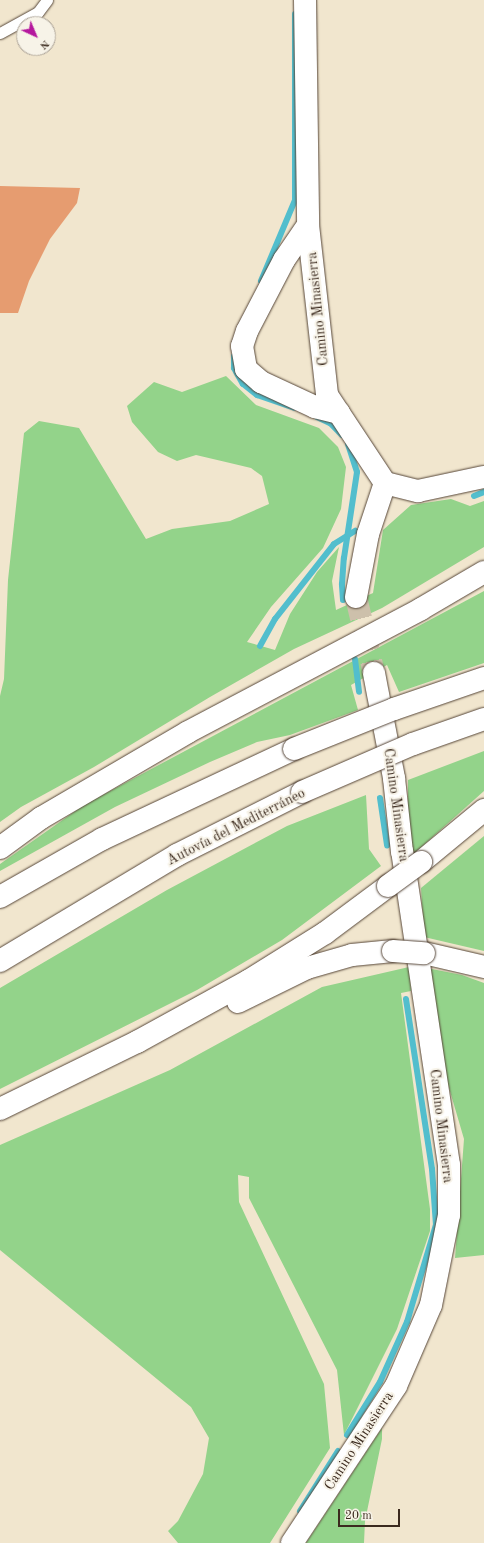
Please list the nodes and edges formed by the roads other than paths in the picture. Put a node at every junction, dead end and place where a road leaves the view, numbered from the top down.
1 (47, 0) edge
2 (305, 0) edge
3 (0, 33) edge
4 (308, 225) junction
5 (339, 413) junction
6 (484, 477) edge
7 (385, 483) junction
8 (484, 572) edge
9 (356, 597) tunnel mouth
10 (374, 673) tunnel mouth
11 (484, 678) edge
12 (484, 718) edge
13 (484, 810) edge
14 (0, 848) edge
15 (0, 896) edge
16 (0, 961) edge
17 (484, 967) edge
18 (149, 1036) junction
19 (0, 1109) edge
20 (292, 1543) edge

1 - 3 lane
2 - 4 main road, Camino Minasierra
4 - 5 main road, Camino Minasierra
4 - 5 main road
5 - 7 main road, Camino Minasierra
6 - 7 main road
7 - 9 main road
8 - 14 main road
10 - 20 main road, Camino Minasierra
11 - 15 main road, bridge
12 - 16 main road, Autovía del Mediterráneo, bridge
13 - 18 main road, bridge
17 - 18 main road, bridge
18 - 19 main road

